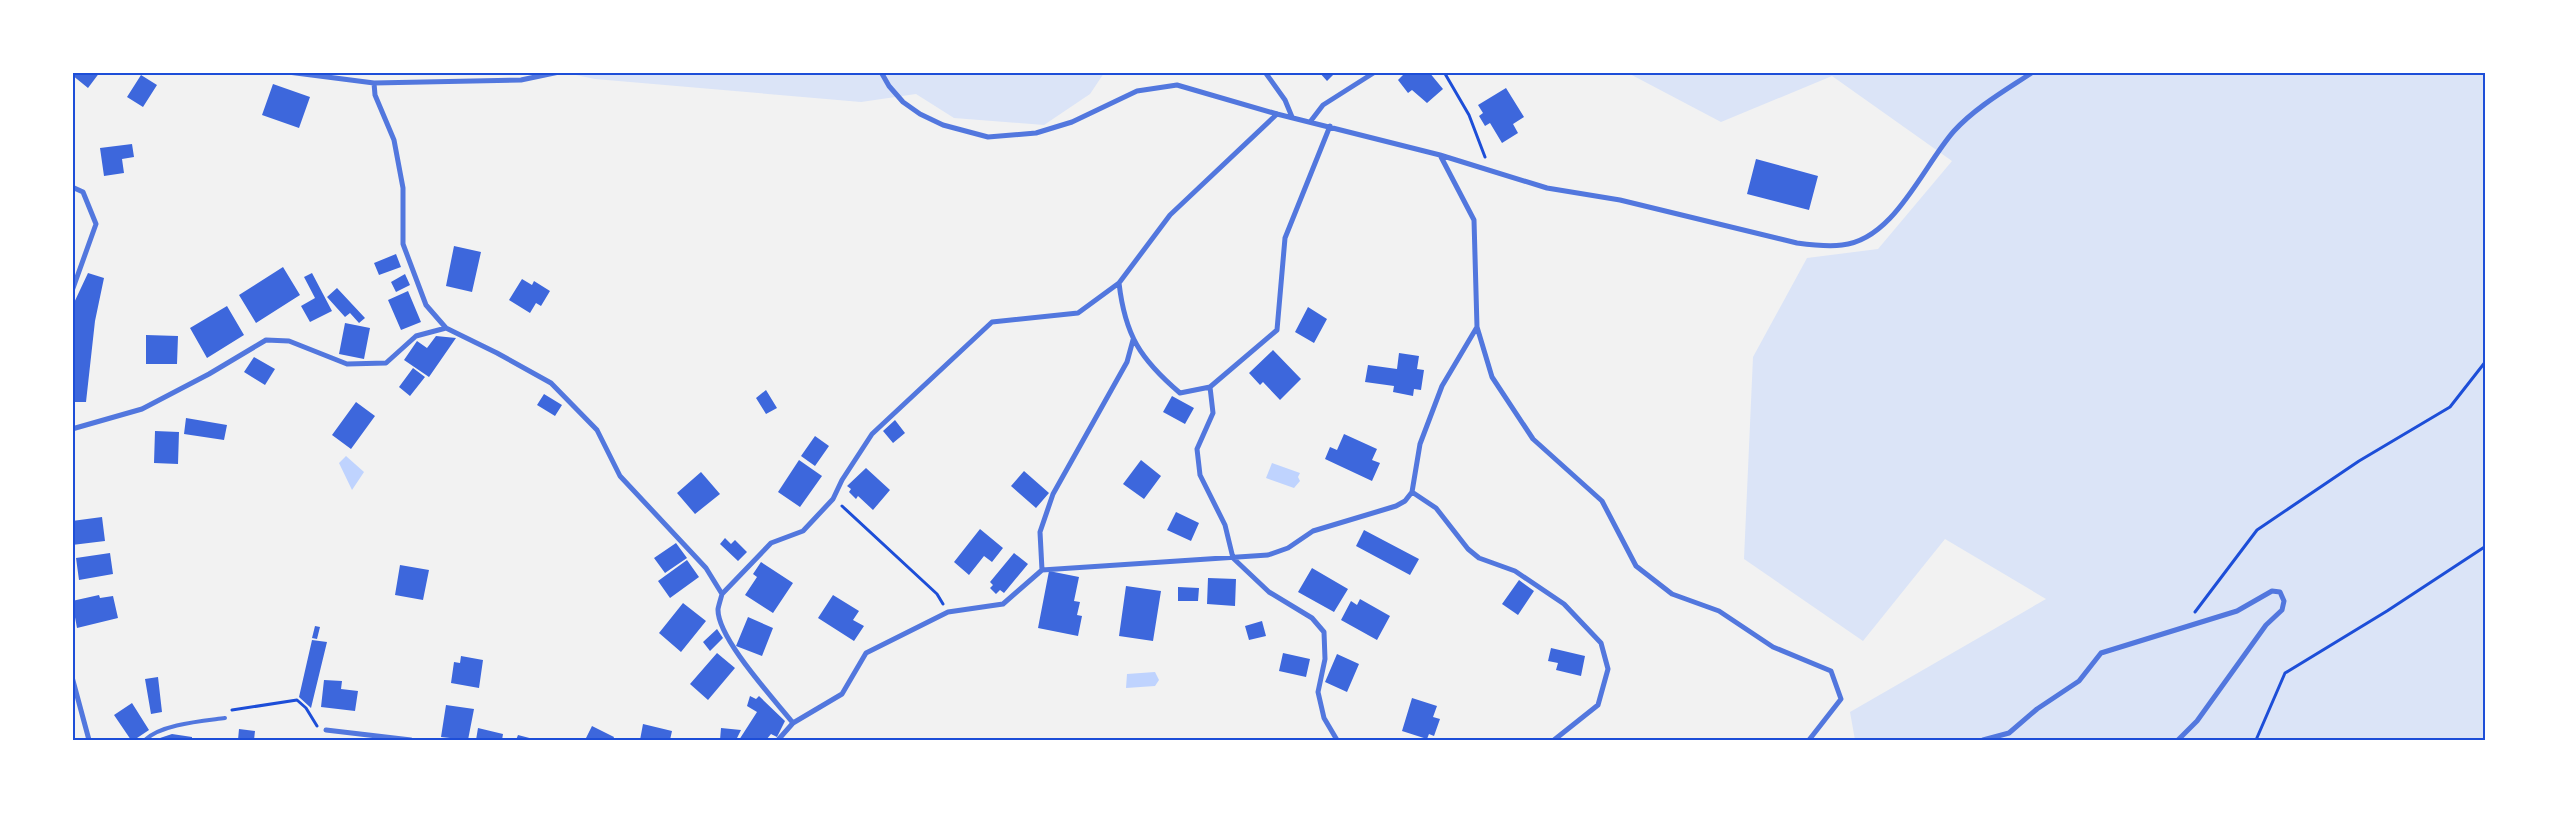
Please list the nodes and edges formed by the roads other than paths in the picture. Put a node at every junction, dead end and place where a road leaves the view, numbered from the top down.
1 (288, 72) edge
2 (559, 72) edge
3 (881, 72) edge
4 (1265, 72) edge
5 (1375, 72) edge
6 (2033, 72) edge
7 (374, 83) junction
8 (1277, 114) junction
9 (1292, 118) junction
10 (1310, 122) junction
11 (1330, 126) junction
12 (1440, 155) junction
13 (72, 187) edge
14 (1119, 283) junction
15 (72, 291) edge
16 (1477, 327) junction
17 (446, 328) junction
18 (1133, 340) junction
19 (1210, 387) junction
20 (72, 429) edge
21 (1412, 492) junction
22 (1233, 558) junction
23 (1042, 570) junction
24 (722, 594) junction
25 (72, 677) edge
26 (225, 718) road end
27 (793, 723) junction
28 (326, 730) road end
29 (89, 740) edge
30 (145, 740) edge
31 (411, 740) edge
32 (778, 740) edge
33 (1337, 740) edge
34 (1554, 740) edge
35 (1808, 740) edge
36 (1983, 740) edge
37 (2178, 740) edge

1 - 7 street
2 - 7 street
3 - 8 street
4 - 9 street
5 - 10 street
6 - 12 street
7 - 17 street
8 - 9 street
8 - 14 street
9 - 10 street
10 - 11 street
11 - 12 street
11 - 19 street
12 - 16 street
13 - 15 street
14 - 18 street
14 - 24 street
16 - 21 street
16 - 35 street
17 - 20 street
17 - 24 street
18 - 19 street
18 - 23 street
19 - 22 street
21 - 22 street
21 - 34 street
22 - 23 street
22 - 33 street
23 - 27 street
24 - 27 street
25 - 29 street
26 - 30 lane
27 - 32 street
28 - 31 street
36 - 37 street

